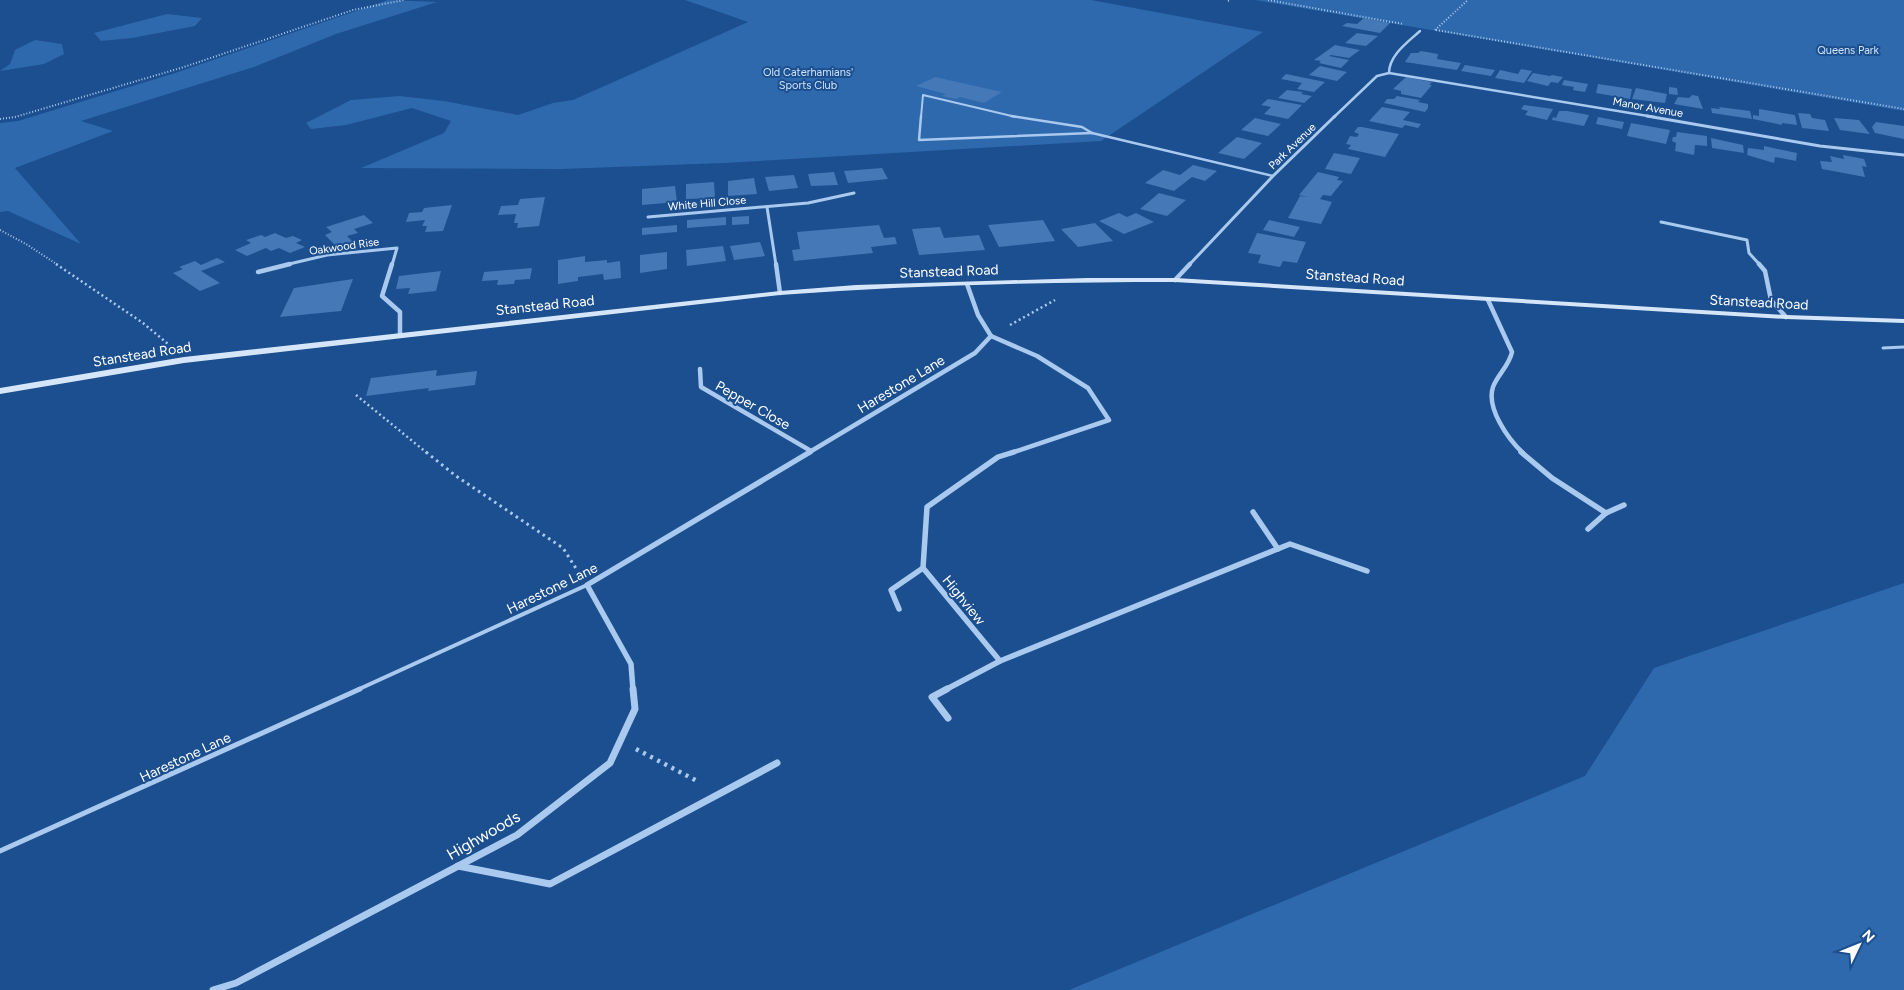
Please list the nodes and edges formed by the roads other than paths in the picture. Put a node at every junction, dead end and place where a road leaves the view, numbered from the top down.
1 (1420, 31) road end
2 (1389, 73) junction
3 (1092, 132) junction
4 (1904, 155) edge
5 (1273, 176) junction
6 (854, 193) dead end
7 (768, 207) junction
8 (648, 217) dead end
9 (1661, 222) dead end
10 (258, 272) dead end
11 (1175, 280) junction
12 (967, 284) junction
13 (780, 293) junction
14 (1488, 300) junction
15 (1786, 317) junction
16 (1904, 321) edge
17 (400, 335) junction
18 (991, 336) junction
19 (1904, 347) edge
20 (1883, 348) dead end
21 (700, 369) dead end
22 (0, 391) edge
23 (811, 451) junction
24 (1624, 505) dead end
25 (1253, 512) dead end
26 (1606, 513) junction
27 (1588, 529) dead end
28 (1278, 549) junction
29 (924, 568) junction
30 (1367, 571) dead end
31 (587, 586) junction
32 (899, 609) dead end
33 (1000, 661) junction
34 (948, 718) dead end
35 (777, 763) dead end
36 (0, 851) edge
37 (458, 866) junction
38 (213, 990) edge

1 - 2 street
2 - 4 street, Manor Avenue
2 - 5 street, Park Avenue
3 - 3 lane
3 - 5 lane
5 - 11 street, Park Avenue
6 - 7 street, White Hill Close
7 - 8 street, White Hill Close
7 - 13 street
9 - 15 street
10 - 17 street, Oakwood Rise
11 - 12 street, Stanstead Road
11 - 14 street, Stanstead Road
12 - 13 street, Stanstead Road
12 - 18 street
13 - 17 street, Stanstead Road
14 - 15 street, Stanstead Road
14 - 26 street
15 - 16 street, Stanstead Road
17 - 22 street, Stanstead Road
18 - 23 street, Harestone Lane
18 - 29 street
19 - 20 lane
21 - 23 street, Pepper Close
23 - 31 street, Harestone Lane
24 - 26 street
25 - 28 street
26 - 27 street
28 - 30 street
28 - 33 street
29 - 32 street
29 - 33 street, Highview
31 - 36 lane, Harestone Lane
31 - 37 street, Highwoods
33 - 34 street
35 - 37 street
37 - 38 street, Highwoods

